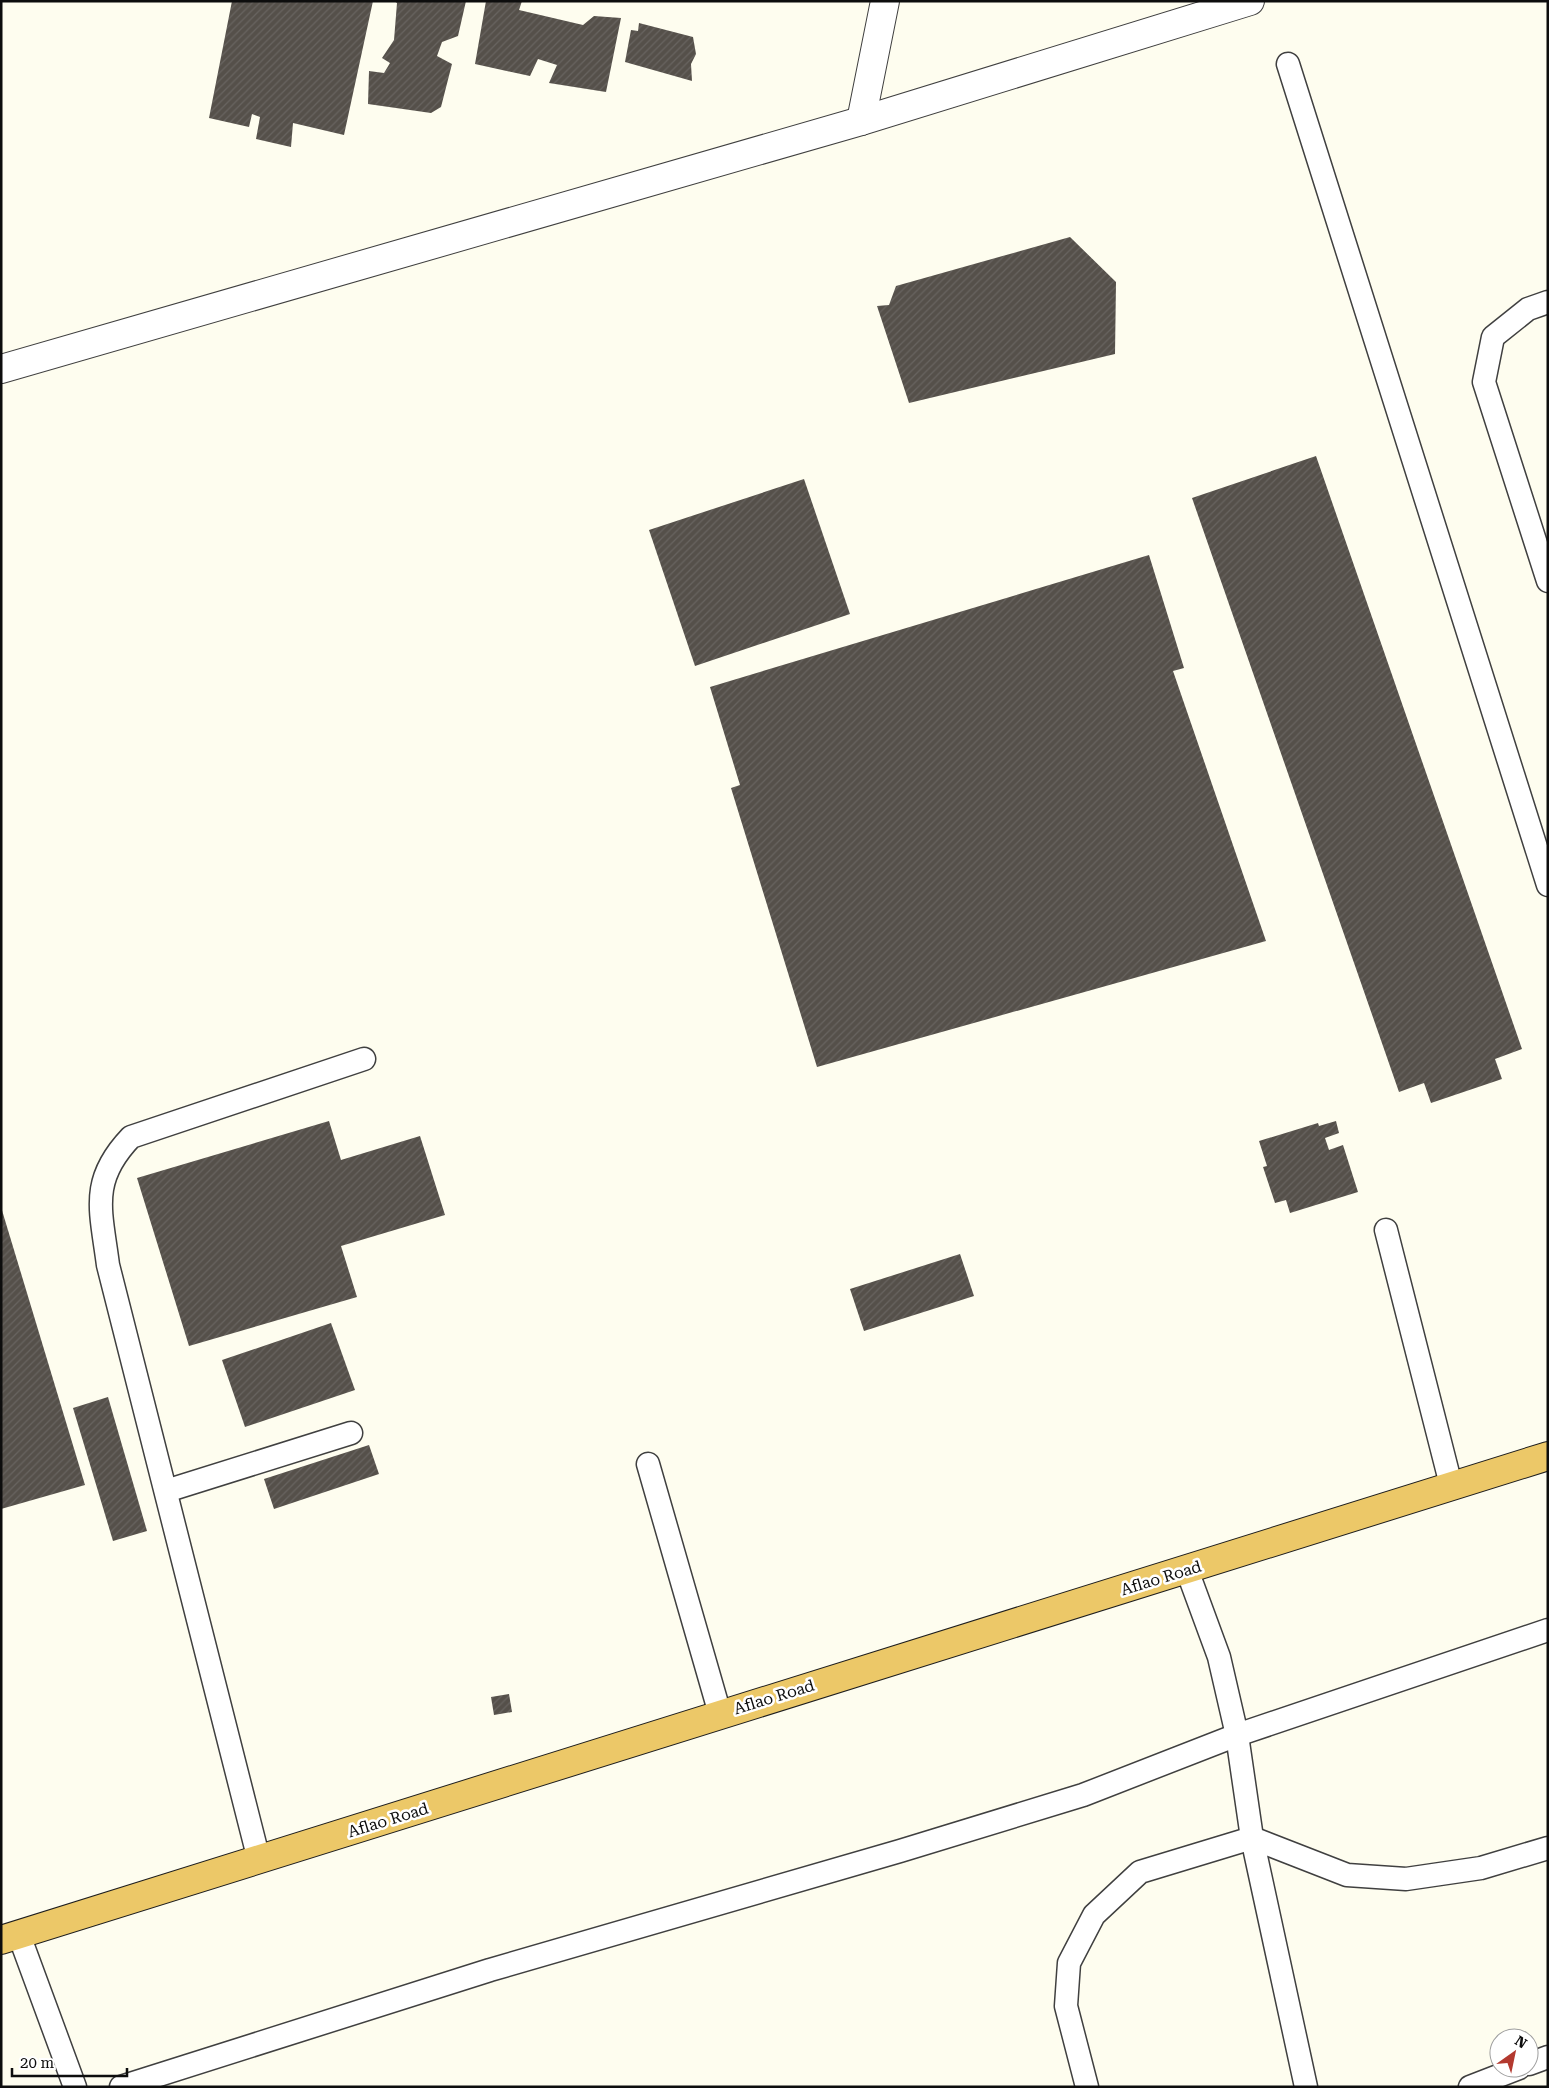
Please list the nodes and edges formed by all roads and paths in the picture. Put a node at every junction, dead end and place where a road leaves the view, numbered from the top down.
1 (884, 1) edge
2 (1250, 1) edge
3 (1288, 64) dead end
4 (861, 121) junction
5 (1548, 302) edge
6 (1, 369) edge
7 (1548, 581) edge
8 (1548, 885) edge
9 (364, 1059) dead end
10 (1386, 1230) dead end
11 (351, 1433) dead end
12 (1548, 1456) edge
13 (648, 1464) dead end
14 (1451, 1485) junction
15 (166, 1490) junction
16 (1187, 1570) junction
17 (1548, 1630) edge
18 (720, 1714) junction
19 (1237, 1735) junction
20 (1252, 1838) junction
21 (1548, 1848) edge
22 (259, 1860) junction
23 (10, 1938) edge
24 (1493, 2078) edge
25 (75, 2087) edge
26 (121, 2087) edge
27 (1087, 2087) edge
28 (1306, 2087) edge
29 (1470, 2087) edge

1 - 4 street
2 - 4 street
3 - 8 lane
4 - 6 street
5 - 7 lane
9 - 15 lane
10 - 14 lane
11 - 15 lane
12 - 14 highway, Aflao Road
13 - 18 lane
14 - 16 highway, Aflao Road
15 - 22 lane
16 - 18 highway, Aflao Road
16 - 19 lane
17 - 19 lane
18 - 22 highway, Aflao Road
19 - 20 lane
19 - 26 lane
20 - 21 lane
20 - 27 lane
20 - 28 lane
22 - 23 highway, Aflao Road
23 - 25 lane
24 - 29 lane

